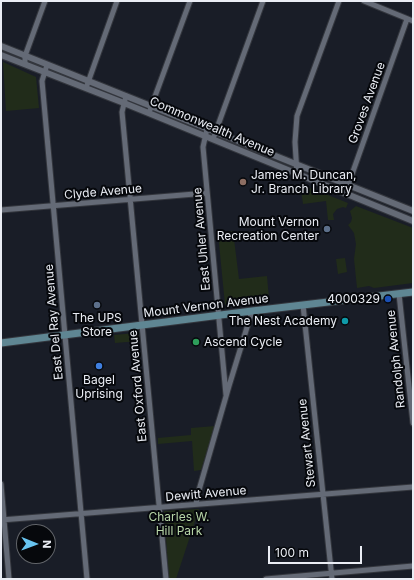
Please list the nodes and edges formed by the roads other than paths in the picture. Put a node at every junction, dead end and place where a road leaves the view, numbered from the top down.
1 (45, 1) edge
2 (117, 1) edge
3 (190, 1) edge
4 (263, 1) edge
5 (339, 1) edge
6 (364, 1) edge
7 (407, 19) junction
8 (413, 21) edge
9 (1, 46) edge
10 (1, 54) edge
11 (25, 56) junction
12 (25, 64) junction
13 (47, 65) junction
14 (45, 72) junction
15 (88, 81) junction
16 (86, 88) junction
17 (125, 99) junction
18 (150, 110) junction
19 (206, 132) junction
20 (214, 135) junction
21 (296, 164) junction
22 (297, 174) junction
23 (348, 184) junction
24 (208, 193) junction
25 (345, 194) junction
26 (130, 199) junction
27 (53, 206) junction
28 (1, 210) edge
29 (413, 211) edge
30 (411, 220) edge
31 (413, 292) edge
32 (399, 294) junction
33 (302, 305) junction
34 (252, 311) junction
35 (219, 316) junction
36 (142, 325) junction
37 (65, 335) junction
38 (1, 343) edge
39 (226, 395) junction
40 (413, 423) edge
41 (1, 484) edge
42 (413, 487) edge
43 (323, 494) junction
44 (196, 504) junction
45 (159, 507) junction
46 (81, 514) junction
47 (3, 520) edge
48 (413, 566) edge
49 (332, 576) edge
50 (10, 579) edge
51 (87, 579) edge
52 (166, 579) edge
53 (266, 579) edge

1 - 11 street
2 - 15 street
3 - 18 street
4 - 20 street
5 - 21 street
6 - 7 street
7 - 8 street
7 - 23 street, Groves Avenue
9 - 11 street, Commonwealth Avenue
10 - 12 street, Commonwealth Avenue
11 - 12 street
11 - 13 street, Commonwealth Avenue
12 - 14 street, Commonwealth Avenue
13 - 14 street, East Del Ray Avenue
13 - 15 street, Commonwealth Avenue
14 - 16 street, Commonwealth Avenue
14 - 27 street, East Del Ray Avenue
15 - 16 street
15 - 17 street, Commonwealth Avenue
16 - 17 street, Commonwealth Avenue
17 - 18 street, Commonwealth Avenue
17 - 26 street, East Oxford Avenue
18 - 19 street, Commonwealth Avenue
19 - 20 street, Commonwealth Avenue
19 - 24 street, East Uhler Avenue
20 - 21 street, Commonwealth Avenue
20 - 22 street, Commonwealth Avenue
21 - 22 street
21 - 23 street, Commonwealth Avenue
22 - 25 street, Commonwealth Avenue
23 - 25 street, Groves Avenue
23 - 29 street, Commonwealth Avenue
24 - 26 street, Clyde Avenue
24 - 35 street, East Uhler Avenue
25 - 30 street, Commonwealth Avenue
26 - 27 street, Clyde Avenue
26 - 36 street, East Oxford Avenue
27 - 28 street, Clyde Avenue
27 - 37 street, East Del Ray Avenue
29 - 30 street
31 - 32 main road, Mount Vernon Avenue
32 - 33 main road, Mount Vernon Avenue
32 - 40 street, Randolph Avenue
33 - 34 main road, Mount Vernon Avenue
33 - 43 street, Stewart Avenue
34 - 35 main road, Mount Vernon Avenue
34 - 39 street
35 - 36 main road, Mount Vernon Avenue
35 - 39 street, East Uhler Avenue
36 - 37 main road, Mount Vernon Avenue
36 - 45 street, East Oxford Avenue
37 - 38 main road, Mount Vernon Avenue
37 - 46 street, East Del Ray Avenue
39 - 44 street
41 - 47 street
42 - 43 street, Dewitt Avenue
43 - 44 street, Dewitt Avenue
43 - 49 street, Stewart Avenue
44 - 45 street, Dewitt Avenue
45 - 46 street, Dewitt Avenue
45 - 52 street, East Oxford Avenue
46 - 47 street, Dewitt Avenue
46 - 51 street, East Del Ray Avenue
47 - 50 street
48 - 49 street
49 - 53 street

